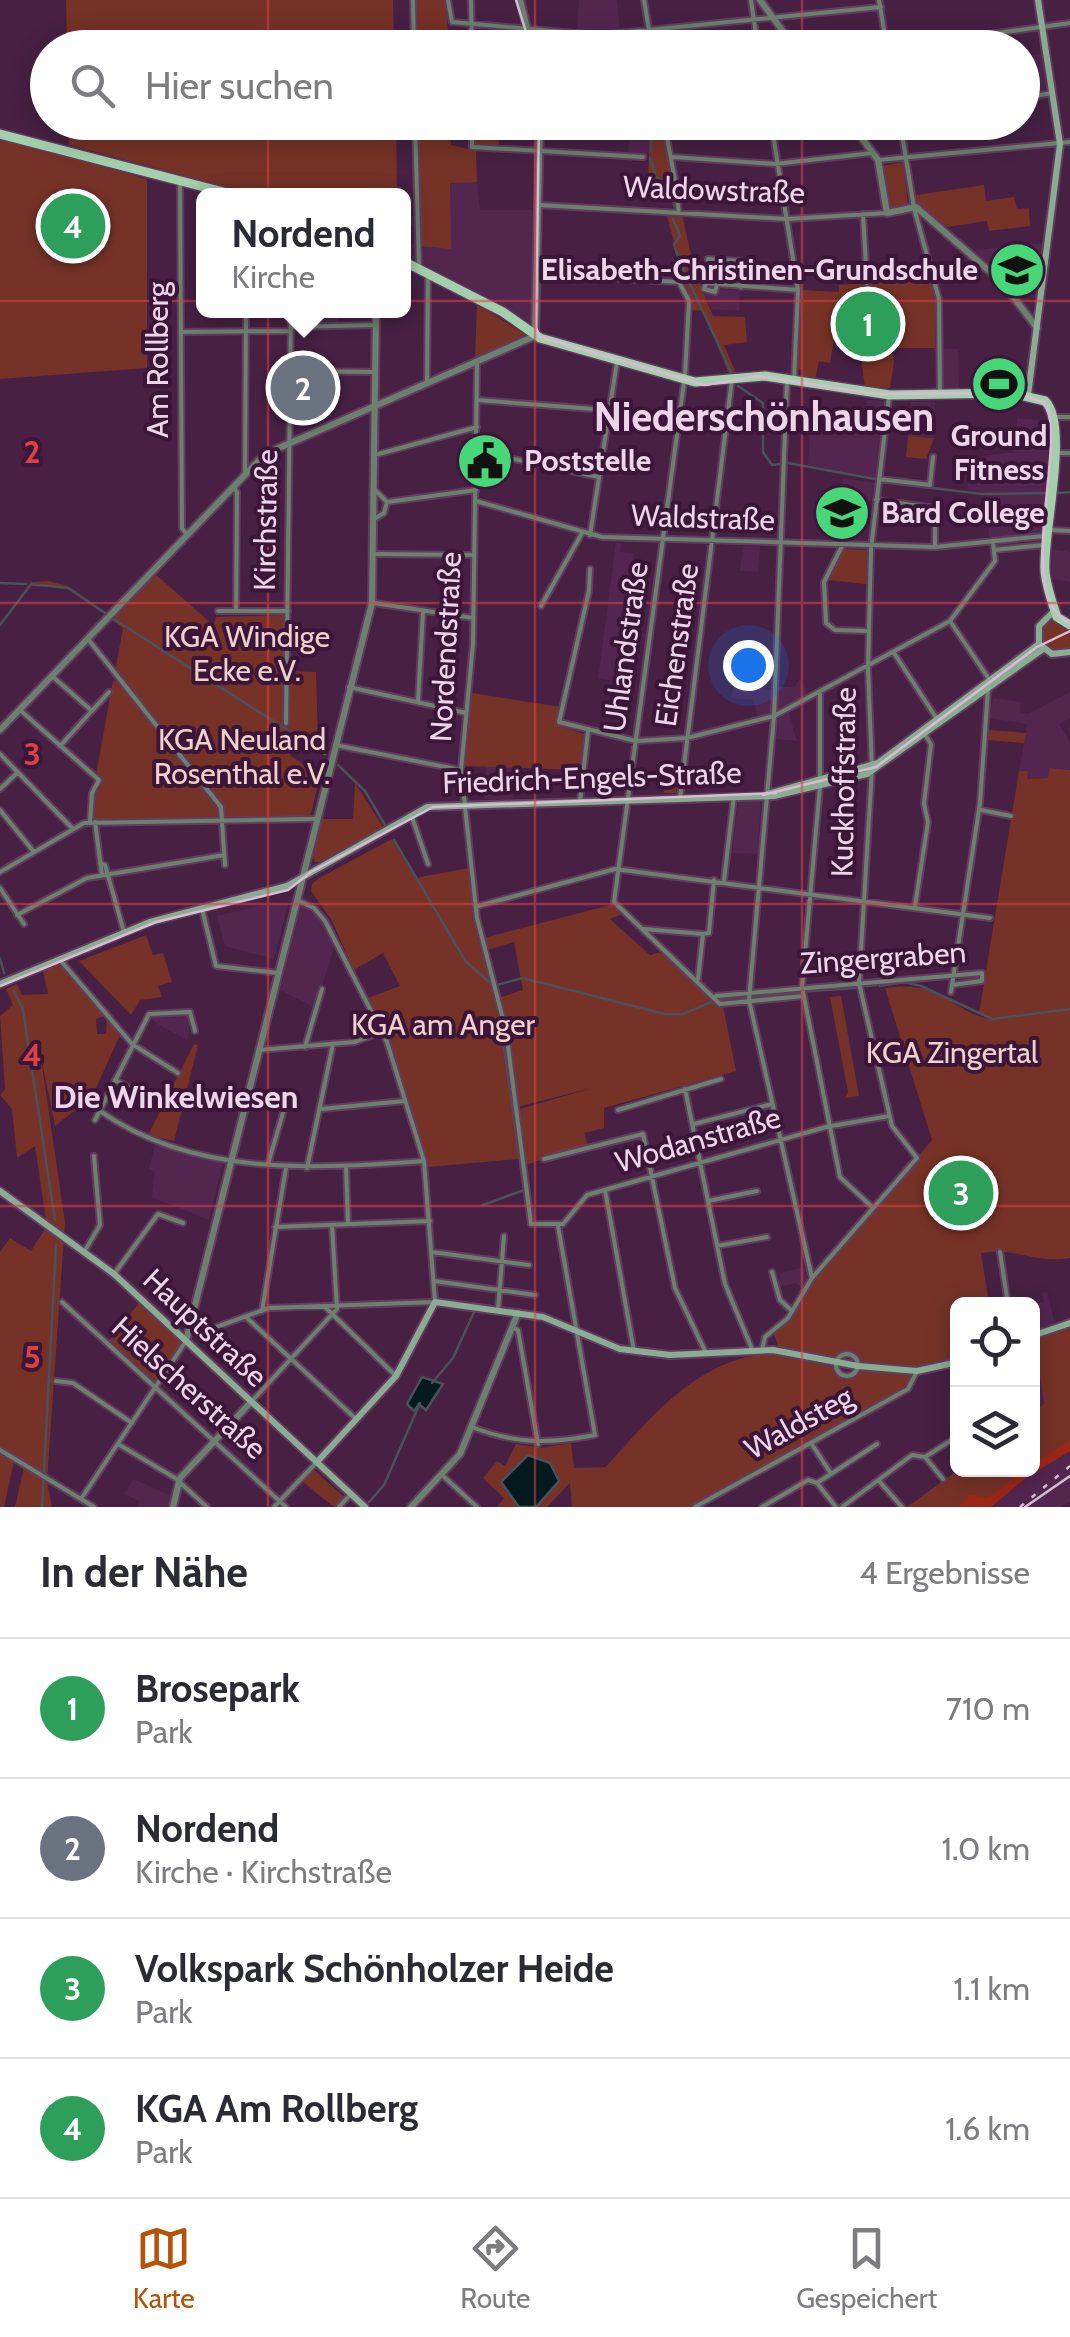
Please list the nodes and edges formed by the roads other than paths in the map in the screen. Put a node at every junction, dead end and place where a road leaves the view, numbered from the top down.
1 (412, 0) edge
2 (448, 0) edge
3 (471, 0) edge
4 (520, 0) edge
5 (644, 0) edge
6 (751, 0) edge
7 (760, 0) edge
8 (1038, 0) edge
9 (880, 4) edge
10 (772, 17) junction
11 (754, 19) junction
12 (1070, 23) edge
13 (472, 24) junction
14 (1042, 27) junction
15 (527, 29) junction
16 (413, 30) edge
17 (472, 30) edge
18 (539, 30) edge
19 (649, 30) joint
20 (756, 30) edge
21 (781, 30) edge
22 (885, 30) edge
23 (1020, 30) edge
24 (1052, 94) junction
25 (1040, 96) edge
26 (0, 132) edge
27 (416, 140) edge
28 (472, 140) edge
29 (540, 140) edge
30 (668, 140) edge
31 (774, 140) edge
32 (863, 140) edge
33 (903, 140) edge
34 (1070, 142) edge
35 (1060, 144) junction
36 (540, 152) junction
37 (875, 156) junction
38 (643, 157) dead end
39 (673, 158) junction
40 (906, 159) junction
41 (778, 162) junction
42 (178, 182) junction
43 (202, 188) edge
44 (539, 205) junction
45 (914, 208) junction
46 (679, 213) junction
47 (887, 213) junction
48 (863, 214) junction
49 (788, 219) junction
50 (411, 265) edge
51 (423, 271) junction
52 (538, 274) junction
53 (867, 282) dead end
54 (742, 286) junction
55 (798, 290) junction
56 (246, 318) edge
57 (291, 318) edge
58 (376, 318) edge
59 (376, 325) junction
60 (1037, 328) junction
61 (291, 329) junction
62 (181, 332) junction
63 (245, 332) junction
64 (536, 336) junction
65 (618, 360) junction
66 (477, 363) junction
67 (291, 370) junction
68 (375, 372) junction
69 (684, 379) junction
70 (732, 379) junction
71 (790, 380) junction
72 (427, 383) junction
73 (890, 394) junction
74 (1028, 395) junction
75 (940, 396) junction
76 (478, 400) junction
77 (375, 405) junction
78 (610, 410) junction
79 (1070, 417) edge
80 (1054, 418) junction
81 (477, 428) junction
82 (290, 442) junction
83 (476, 451) junction
84 (1053, 453) junction
85 (1070, 454) edge
86 (374, 455) junction
87 (933, 457) dead end
88 (245, 474) junction
89 (599, 477) junction
90 (879, 479) junction
91 (233, 486) junction
92 (374, 489) junction
93 (476, 490) junction
94 (476, 500) junction
95 (876, 500) junction
96 (388, 502) junction
97 (374, 519) junction
98 (1070, 530) edge
99 (582, 533) junction
100 (187, 535) junction
101 (590, 535) junction
102 (1049, 537) junction
103 (663, 540) junction
104 (993, 540) junction
105 (714, 541) junction
106 (781, 543) junction
107 (843, 544) junction
108 (871, 545) junction
109 (935, 547) junction
110 (994, 550) junction
111 (372, 554) junction
112 (474, 555) junction
113 (590, 569) dead end
114 (372, 603) junction
115 (541, 606) dead end
116 (1055, 610) junction
117 (218, 611) dead end
118 (236, 611) junction
119 (288, 611) junction
120 (424, 611) junction
121 (473, 618) junction
122 (950, 621) junction
123 (1070, 622) edge
124 (868, 631) junction
125 (88, 639) junction
126 (1041, 646) junction
127 (1070, 652) edge
128 (894, 653) junction
129 (868, 668) junction
130 (52, 676) junction
131 (989, 685) junction
132 (351, 688) junction
133 (109, 692) dead end
134 (820, 693) junction
135 (418, 702) junction
136 (20, 710) junction
137 (92, 711) junction
138 (466, 713) junction
139 (774, 716) junction
140 (937, 719) junction
141 (286, 722) dead end
142 (0, 730) edge
143 (588, 731) junction
144 (925, 735) junction
145 (687, 738) junction
146 (636, 741) junction
147 (337, 745) junction
148 (60, 746) junction
149 (0, 754) edge
150 (872, 769) junction
151 (461, 770) junction
152 (18, 772) junction
153 (820, 783) junction
154 (0, 789) edge
155 (768, 794) junction
156 (734, 796) junction
157 (680, 798) junction
158 (628, 799) junction
159 (580, 801) junction
160 (464, 805) junction
161 (0, 810) edge
162 (979, 810) junction
163 (410, 815) junction
164 (1011, 816) dead end
165 (318, 819) junction
166 (224, 820) junction
167 (92, 822) junction
168 (73, 829) junction
169 (34, 852) junction
170 (309, 852) junction
171 (224, 855) junction
172 (225, 864) dead end
173 (320, 864) junction
174 (428, 864) dead end
175 (618, 869) junction
176 (0, 872) edge
177 (105, 874) junction
178 (303, 876) junction
179 (714, 880) junction
180 (724, 881) junction
181 (759, 885) junction
182 (0, 888) edge
183 (811, 892) junction
184 (297, 900) junction
185 (864, 900) junction
186 (476, 907) junction
187 (914, 907) junction
188 (202, 908) junction
189 (961, 914) junction
190 (17, 916) junction
191 (990, 918) dead end
192 (24, 924) dead end
193 (644, 929) junction
194 (124, 932) junction
195 (703, 934) junction
196 (58, 958) junction
197 (278, 973) junction
198 (951, 976) junction
199 (698, 979) junction
200 (859, 983) junction
201 (0, 984) edge
202 (322, 989) dead end
203 (803, 991) junction
204 (749, 992) junction
205 (717, 998) junction
206 (749, 1000) junction
207 (195, 1032) dead end
208 (382, 1032) junction
209 (132, 1044) junction
210 (332, 1044) junction
211 (305, 1047) junction
212 (258, 1050) junction
213 (178, 1073) dead end
214 (721, 1079) dead end
215 (115, 1080) junction
216 (685, 1089) junction
217 (406, 1101) junction
218 (772, 1104) junction
219 (162, 1105) dead end
220 (285, 1106) dead end
221 (319, 1109) junction
222 (618, 1110) dead end
223 (100, 1112) junction
224 (890, 1116) junction
225 (95, 1120) dead end
226 (693, 1124) junction
227 (829, 1127) junction
228 (779, 1141) junction
229 (94, 1156) dead end
230 (544, 1159) dead end
231 (231, 1160) junction
232 (424, 1160) junction
233 (701, 1163) junction
234 (268, 1165) junction
235 (346, 1166) junction
236 (286, 1168) junction
237 (307, 1168) junction
238 (653, 1176) junction
239 (605, 1190) junction
240 (757, 1191) dead end
241 (2, 1195) edge
242 (708, 1200) junction
243 (872, 1208) junction
244 (430, 1221) junction
245 (183, 1223) dead end
246 (348, 1224) junction
247 (332, 1225) junction
248 (558, 1226) junction
249 (275, 1227) junction
250 (504, 1236) dead end
251 (766, 1237) dead end
252 (717, 1246) junction
253 (84, 1252) junction
254 (432, 1252) junction
255 (1000, 1252) dead end
256 (502, 1262) junction
257 (529, 1266) dead end
258 (772, 1272) dead end
259 (114, 1274) junction
260 (812, 1278) junction
261 (434, 1281) junction
262 (499, 1290) junction
263 (535, 1296) dead end
264 (1007, 1297) edge
265 (62, 1302) dead end
266 (435, 1302) junction
267 (324, 1306) junction
268 (336, 1306) junction
269 (262, 1310) junction
270 (498, 1310) junction
271 (792, 1311) junction
272 (518, 1313) junction
273 (330, 1316) junction
274 (246, 1317) junction
275 (1070, 1323) edge
276 (512, 1327) junction
277 (190, 1328) junction
278 (577, 1331) junction
279 (1040, 1333) edge
280 (186, 1341) junction
281 (752, 1349) junction
282 (762, 1350) junction
283 (634, 1351) junction
284 (706, 1353) junction
285 (291, 1359) junction
286 (950, 1364) edge
287 (917, 1371) junction
288 (396, 1376) junction
289 (56, 1381) dead end
290 (155, 1388) junction
291 (251, 1402) junction
292 (356, 1420) junction
293 (132, 1423) junction
294 (472, 1426) junction
295 (215, 1441) junction
296 (950, 1441) edge
297 (811, 1442) junction
298 (118, 1444) junction
299 (538, 1444) junction
300 (877, 1444) dead end
301 (911, 1448) dead end
302 (0, 1450) edge
303 (915, 1455) junction
304 (925, 1457) junction
305 (316, 1462) junction
306 (831, 1474) junction
307 (442, 1475) junction
308 (943, 1479) dead end
309 (879, 1480) junction
310 (178, 1481) junction
311 (817, 1483) junction
312 (351, 1494) junction
313 (81, 1499) junction
314 (280, 1501) junction
315 (771, 1505) edge
316 (94, 1507) edge
317 (173, 1507) edge
318 (207, 1507) edge
319 (274, 1507) edge
320 (286, 1507) edge
321 (339, 1507) edge
322 (364, 1507) edge
323 (412, 1507) edge
324 (477, 1507) edge
325 (694, 1507) edge
326 (762, 1507) edge
327 (839, 1507) edge
328 (902, 1507) edge

1 - 16 street
2 - 13 street
3 - 13 street
4 - 15 street
5 - 19 street
6 - 11 street
7 - 10 street
8 - 14 main road
9 - 10 street
9 - 22 street
10 - 11 street
10 - 21 street
11 - 19 street
11 - 20 street
12 - 14 street
13 - 15 street
13 - 17 street
14 - 23 street
14 - 24 main road
15 - 18 street
24 - 25 street
24 - 35 main road
26 - 42 main road
27 - 51 street
28 - 36 street
29 - 36 street
30 - 39 street
31 - 41 street
32 - 37 street
33 - 40 street
34 - 35 street
35 - 40 street
35 - 60 main road
36 - 38 street
36 - 44 street
37 - 40 street
37 - 41 street
37 - 47 street
39 - 41 street
39 - 46 street
40 - 45 street
41 - 49 street
42 - 43 main road
42 - 62 street, Am Rollberg
44 - 46 street, Waldowstraße
44 - 52 street
45 - 47 street
45 - 60 street
45 - 75 street
46 - 49 street, Waldowstraße
47 - 48 street, Waldowstraße
48 - 49 street, Waldowstraße
48 - 53 street
49 - 55 street
50 - 51 main road
51 - 64 main road
51 - 72 street
52 - 64 street
52 - 69 street, Uhlandstraße
54 - 54 street
54 - 55 street
55 - 71 street
56 - 63 street
57 - 61 street, Kirchstraße
58 - 59 street
59 - 61 street
59 - 68 street
60 - 74 main road
61 - 63 street
61 - 67 street, Kirchstraße
62 - 63 street
62 - 100 street, Am Rollberg
63 - 88 street
64 - 65 main road
64 - 66 street
65 - 69 main road
65 - 78 street
66 - 72 street
66 - 76 street, Nordendstraße
67 - 68 street
67 - 82 street, Kirchstraße
68 - 77 street
69 - 70 main road
69 - 103 street, Uhlandstraße
70 - 71 main road
70 - 105 street, Eichenstraße
71 - 73 main road
71 - 106 street
72 - 77 street
73 - 75 main road
73 - 90 street, Kuckhoffstraße
74 - 75 main road
74 - 80 main road
76 - 78 street
76 - 81 street, Nordendstraße
77 - 82 street
77 - 86 street
78 - 89 street
79 - 80 street
80 - 84 main road
81 - 83 street, Nordendstraße
81 - 86 street
82 - 88 street
82 - 119 street, Kirchstraße
83 - 89 street
83 - 93 street, Nordendstraße
84 - 85 street
84 - 102 main road
86 - 92 street
87 - 90 street
88 - 91 street
89 - 101 street
90 - 95 street, Kuckhoffstraße
91 - 100 street
91 - 118 street
92 - 96 street
92 - 97 street
93 - 94 street, Nordendstraße
93 - 96 street
94 - 99 street, Waldstraße
94 - 112 street, Nordendstraße
95 - 108 street, Kuckhoffstraße
95 - 109 street
96 - 97 street
97 - 111 street
98 - 102 street
99 - 101 street, Waldstraße
99 - 115 street
100 - 125 street
101 - 103 street, Waldstraße
102 - 104 street, Waldstraße
102 - 110 street
102 - 116 main road
103 - 105 street, Waldstraße
103 - 146 street, Uhlandstraße
104 - 109 street, Waldstraße
104 - 110 street
105 - 106 street, Waldstraße
105 - 145 street, Eichenstraße
106 - 107 street, Waldstraße
106 - 139 street
107 - 108 street, Waldstraße
107 - 124 street
108 - 109 street, Waldstraße
108 - 124 street, Kuckhoffstraße
110 - 122 street
111 - 112 street
111 - 114 street
112 - 121 street, Nordendstraße
113 - 143 street
114 - 120 street
114 - 132 street
116 - 123 main road
116 - 126 main road
117 - 118 street
118 - 119 street
119 - 141 street, Kirchstraße
120 - 121 street
120 - 135 street
121 - 138 street, Nordendstraße
122 - 128 street
122 - 131 street
124 - 129 street, Kuckhoffstraße
125 - 130 street
125 - 166 street
126 - 127 main road
126 - 131 main road, Friedrich-Engels-Straße
128 - 129 street
128 - 140 street
129 - 134 street
129 - 150 street, Kuckhoffstraße
130 - 136 street
130 - 137 street
131 - 140 main road, Friedrich-Engels-Straße
131 - 144 main road, Friedrich-Engels-Straße
131 - 162 street
132 - 135 street
132 - 147 street
133 - 137 street
134 - 139 street
134 - 153 street
135 - 138 street
136 - 142 street
136 - 148 street
137 - 148 street
138 - 151 street, Nordendstraße
139 - 145 street
139 - 155 street
140 - 150 main road, Friedrich-Engels-Straße
143 - 146 street
143 - 159 street
144 - 150 main road, Friedrich-Engels-Straße
144 - 187 street
145 - 146 street
145 - 157 street, Eichenstraße
146 - 158 street, Uhlandstraße
147 - 151 street
147 - 165 street
148 - 167 street
149 - 152 street
150 - 153 main road, Friedrich-Engels-Straße
150 - 185 street, Kuckhoffstraße
151 - 160 street, Nordendstraße
152 - 154 street
152 - 168 street
153 - 155 main road, Friedrich-Engels-Straße
153 - 183 street
155 - 156 main road, Friedrich-Engels-Straße
155 - 181 street
156 - 157 main road, Friedrich-Engels-Straße
156 - 180 street
157 - 158 main road, Friedrich-Engels-Straße
158 - 159 main road, Friedrich-Engels-Straße
158 - 175 street, Uhlandstraße
159 - 160 main road, Friedrich-Engels-Straße
160 - 163 main road, Friedrich-Engels-Straße
160 - 186 street, Nordendstraße
161 - 169 street
162 - 164 street
162 - 189 street
163 - 173 main road, Friedrich-Engels-Straße
163 - 174 street
165 - 166 street
165 - 170 street
166 - 167 street
166 - 171 street
167 - 168 street
167 - 177 street
168 - 169 street
169 - 176 street
170 - 173 street
170 - 178 street
171 - 172 street
171 - 177 street
173 - 178 main road, Friedrich-Engels-Straße
175 - 179 street
175 - 186 street
175 - 193 street, Uhlandstraße
177 - 190 street
177 - 194 street
178 - 184 street
178 - 188 main road, Friedrich-Engels-Straße
179 - 180 street
179 - 195 street
180 - 181 street
181 - 183 street
181 - 204 street
182 - 190 street
183 - 185 street
183 - 203 street
184 - 197 street
184 - 208 street
185 - 187 street
185 - 200 street, Kuckhoffstraße
186 - 248 street, Nordendstraße
187 - 189 street
188 - 194 main road, Friedrich-Engels-Straße
188 - 197 street
189 - 191 street
189 - 198 street
190 - 192 street
193 - 195 street
193 - 199 street, Uhlandstraße
194 - 196 main road, Friedrich-Engels-Straße
195 - 199 street
196 - 201 main road, Friedrich-Engels-Straße
196 - 209 street
197 - 212 street
198 - 198 street, Zingergraben
198 - 200 street, Zingergraben
199 - 205 street, Uhlandstraße
200 - 203 street, Zingergraben
200 - 224 street, Kuckhoffstraße
202 - 211 street
203 - 204 street, Zingergraben
203 - 206 street, Zingergraben
203 - 227 street
204 - 205 street, Zingergraben
204 - 206 street
205 - 206 street, Zingergraben
206 - 218 street
207 - 209 street
208 - 210 street
208 - 217 street
209 - 213 street
209 - 215 street
210 - 211 street
210 - 221 street
211 - 212 street
212 - 231 street
214 - 216 street
215 - 219 street
215 - 223 street
216 - 222 street
216 - 226 street
217 - 221 street
217 - 232 street
218 - 226 street
218 - 228 street
220 - 234 street
221 - 237 street
223 - 225 street
223 - 231 street
224 - 227 street, Wodanstraße
224 - 243 street, Kuckhoffstraße
226 - 233 street
227 - 228 street, Wodanstraße
227 - 243 street
228 - 233 street, Wodanstraße
228 - 260 street
229 - 253 street
230 - 238 street
231 - 234 street
231 - 277 street
232 - 235 street
232 - 244 street
233 - 238 street, Wodanstraße
233 - 242 street
234 - 236 street
235 - 237 street
235 - 246 street
236 - 237 street
236 - 249 street
238 - 239 street, Wodanstraße
238 - 284 street
239 - 248 street, Wodanstraße
239 - 283 street
240 - 242 street
241 - 253 main road, Hauptstraße
242 - 252 street
243 - 260 street
244 - 246 street
244 - 254 street
245 - 259 street
246 - 247 street
247 - 249 street
247 - 268 street
248 - 278 street
249 - 269 street
250 - 256 street
251 - 252 street
252 - 281 street
253 - 259 main road, Hauptstraße
254 - 256 street
254 - 261 street
255 - 264 street
256 - 257 street
256 - 262 street
258 - 271 street
259 - 280 main road, Hauptstraße
260 - 271 street
261 - 262 street
261 - 266 street
262 - 263 street
262 - 270 street
265 - 290 street, Hielscherstraße
266 - 268 street
266 - 270 main road
266 - 288 main road
267 - 268 street
267 - 269 street
267 - 273 street
268 - 273 street
269 - 274 street
270 - 272 main road
271 - 282 street
272 - 276 street
272 - 278 main road
273 - 285 street
273 - 288 street
274 - 277 street
274 - 285 street
275 - 279 main road
276 - 294 street
276 - 299 street
277 - 280 street
278 - 283 main road
278 - 299 street
280 - 290 street
280 - 291 main road, Hauptstraße
281 - 282 main road
281 - 284 main road
282 - 287 main road
283 - 284 main road
285 - 291 street
285 - 292 street
286 - 287 main road
287 - 297 street, Waldsteg
288 - 292 main road
289 - 293 street
290 - 293 street
290 - 295 street, Hielscherstraße
291 - 295 street
291 - 305 main road, Hauptstraße
292 - 305 main road
293 - 298 street
294 - 299 street
294 - 307 street
295 - 310 street
295 - 314 street, Hielscherstraße
296 - 304 street
297 - 306 street
297 - 325 street, Waldsteg
298 - 310 street
298 - 313 street
300 - 306 street
301 - 303 street
302 - 313 street
303 - 304 street
303 - 309 street
304 - 308 street
305 - 312 main road, Hauptstraße
305 - 314 street
306 - 311 street
307 - 323 street
307 - 324 street
309 - 327 street
309 - 328 street
310 - 317 street
310 - 318 street
311 - 315 street
311 - 327 street
312 - 321 street
312 - 322 main road, Hauptstraße
313 - 316 street
314 - 319 street
314 - 320 street, Hielscherstraße
315 - 326 street

